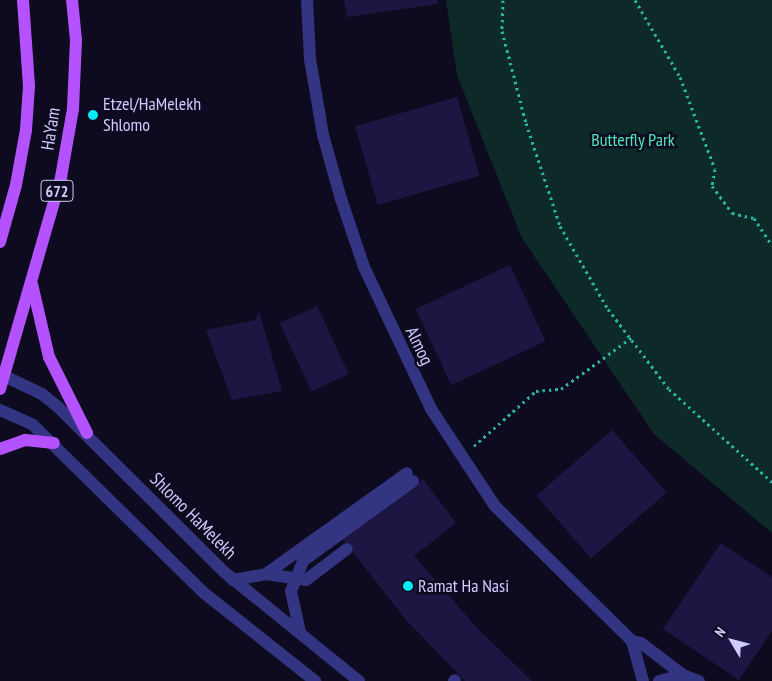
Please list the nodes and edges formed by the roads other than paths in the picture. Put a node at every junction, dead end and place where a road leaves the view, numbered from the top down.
1 (23, 0) edge
2 (72, 0) edge
3 (307, 0) edge
4 (0, 242) edge
5 (32, 282) junction
6 (2, 375) edge
7 (0, 389) edge
8 (0, 410) edge
9 (86, 433) junction
10 (54, 443) junction
11 (0, 450) edge
12 (347, 549) dead end
13 (266, 574) junction
14 (293, 578) junction
15 (233, 580) junction
16 (300, 632) junction
17 (632, 641) junction
18 (683, 675) junction
19 (315, 681) edge
20 (359, 681) edge
21 (643, 681) edge
22 (659, 681) edge
23 (699, 681) edge

1 - 4 main road, HaYam / 672
2 - 5 main road, HaYam / 672
3 - 17 street, Almog
5 - 6 main road, HaYam / 672
5 - 9 main road
6 - 7 main road, 672
6 - 9 street, Shlomo HaMelekh
8 - 10 street
9 - 15 street, Shlomo HaMelekh
10 - 11 main road
10 - 19 street
12 - 14 street
13 - 14 street
13 - 14 street
13 - 15 street
14 - 16 street
15 - 16 street, Shlomo HaMelekh
16 - 20 street, Shlomo HaMelekh
17 - 18 street, Almog
17 - 21 street
18 - 22 street
18 - 23 street, Almog

